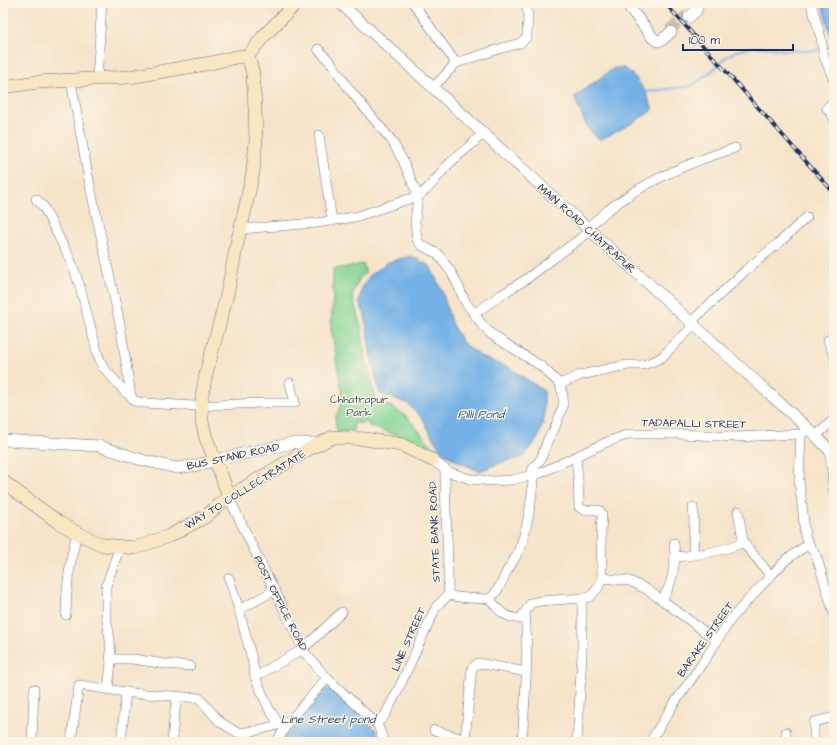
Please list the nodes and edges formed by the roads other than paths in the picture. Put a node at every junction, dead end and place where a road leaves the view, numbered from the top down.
1 (102, 3) edge
2 (296, 3) edge
3 (340, 3) edge
4 (413, 3) edge
5 (526, 3) edge
6 (626, 3) edge
7 (630, 3) edge
8 (692, 3) edge
9 (696, 3) edge
10 (811, 3) edge
11 (318, 49) dead end
12 (248, 56) junction
13 (456, 63) junction
14 (97, 79) junction
15 (834, 80) edge
16 (71, 81) junction
17 (3, 87) edge
18 (433, 88) junction
19 (834, 101) edge
20 (834, 118) edge
21 (483, 133) junction
22 (320, 135) dead end
23 (734, 148) dead end
24 (418, 196) junction
25 (36, 199) dead end
26 (807, 217) dead end
27 (332, 220) junction
28 (240, 229) junction
29 (588, 229) junction
30 (474, 314) junction
31 (692, 324) junction
32 (828, 340) dead end
33 (834, 355) edge
34 (290, 383) dead end
35 (560, 384) junction
36 (131, 396) junction
37 (202, 405) junction
38 (834, 419) edge
39 (809, 433) junction
40 (3, 440) edge
41 (322, 443) junction
42 (832, 453) edge
43 (576, 457) junction
44 (432, 460) joint
45 (215, 461) junction
46 (445, 469) junction
47 (533, 475) junction
48 (3, 480) edge
49 (834, 494) edge
50 (229, 498) junction
51 (693, 507) dead end
52 (738, 511) dead end
53 (77, 533) junction
54 (744, 542) junction
55 (674, 543) dead end
56 (808, 544) junction
57 (120, 546) junction
58 (693, 555) junction
59 (675, 557) junction
60 (771, 576) junction
61 (229, 578) dead end
62 (602, 578) junction
63 (275, 590) junction
64 (448, 595) junction
65 (582, 598) junction
66 (490, 600) junction
67 (662, 600) junction
68 (239, 610) junction
69 (342, 612) dead end
70 (525, 612) junction
71 (834, 614) edge
72 (66, 615) dead end
73 (717, 641) junction
74 (303, 649) junction
75 (110, 659) junction
76 (190, 666) dead end
77 (526, 672) junction
78 (255, 676) junction
79 (327, 678) junction
80 (34, 689) dead end
81 (108, 690) junction
82 (126, 692) junction
83 (177, 696) junction
84 (834, 717) edge
85 (292, 719) junction
86 (279, 724) junction
87 (377, 724) junction
88 (434, 730) dead end
89 (786, 732) dead end
90 (468, 741) edge
91 (32, 742) edge
92 (71, 742) edge
93 (121, 742) edge
94 (172, 742) edge
95 (277, 742) edge
96 (384, 742) edge
97 (522, 742) edge
98 (577, 742) edge
99 (650, 742) edge
100 (786, 742) edge
101 (814, 742) edge

1 - 14 street
2 - 12 main road
3 - 18 street, MAIN ROAD CHATRAPUR
4 - 13 street
5 - 13 street
6 - 7 street
8 - 9 street
10 - 15 street
11 - 24 street
12 - 14 main road
12 - 28 main road, POST OFFICE ROAD
13 - 18 street
14 - 16 main road
16 - 17 main road
16 - 36 street
18 - 21 street, MAIN ROAD CHATRAPUR
19 - 20 street
21 - 24 street
21 - 29 street, MAIN ROAD CHATRAPUR
22 - 27 street
23 - 29 street
24 - 27 street
24 - 30 street
25 - 36 street
26 - 31 street
27 - 28 street
28 - 37 main road, POST OFFICE ROAD
29 - 30 street
29 - 31 street, MAIN ROAD CHATRAPUR
30 - 35 street
31 - 35 street
31 - 39 street, MAIN ROAD CHATRAPUR
32 - 33 street
34 - 37 street
35 - 47 street
36 - 37 street
37 - 45 main road, POST OFFICE ROAD
38 - 39 street
39 - 42 street, MAIN ROAD CHATRAPUR
39 - 43 street, TADAPALLI STREET
39 - 56 street
40 - 45 street, BUS STAND ROAD
41 - 44 main road, WAY TO COLLECTRATATE
41 - 45 street, BUS STAND ROAD
41 - 50 main road, WAY TO COLLECTRATATE
42 - 49 street
43 - 47 street, TADAPALLI STREET
43 - 62 street
44 - 46 street, STATE BANK ROAD
45 - 50 main road, POST OFFICE ROAD
46 - 47 street, STATE BANK ROAD
46 - 64 street, STATE BANK ROAD
47 - 66 street
48 - 53 main road, WAY TO COLLECTRATATE
50 - 57 main road, WAY TO COLLECTRATATE
50 - 63 street, POST OFFICE ROAD
51 - 58 street
52 - 54 street
53 - 57 main road, WAY TO COLLECTRATATE
53 - 72 street
54 - 58 street
54 - 60 street
55 - 59 street
56 - 60 street, BARAKE STREET
56 - 71 street
57 - 75 street
58 - 59 street
59 - 67 street
60 - 73 street, BARAKE STREET
61 - 68 street
62 - 65 street
62 - 67 street
63 - 68 street
63 - 74 street, POST OFFICE ROAD
64 - 66 street
64 - 87 street, LINE STREET
65 - 70 street
65 - 98 street
66 - 70 street
67 - 73 street
68 - 78 street
69 - 74 street
70 - 77 street
73 - 99 street, BARAKE STREET
74 - 78 street
74 - 79 street, POST OFFICE ROAD
75 - 76 street
75 - 81 street
77 - 90 street
77 - 97 street
78 - 86 street
79 - 85 street
79 - 87 street, POST OFFICE ROAD
80 - 91 street
81 - 82 street
81 - 92 street
82 - 83 street
82 - 93 street
83 - 86 street
83 - 94 street
84 - 101 street
85 - 86 street
85 - 95 street
87 - 96 street
88 - 90 street
89 - 100 street

